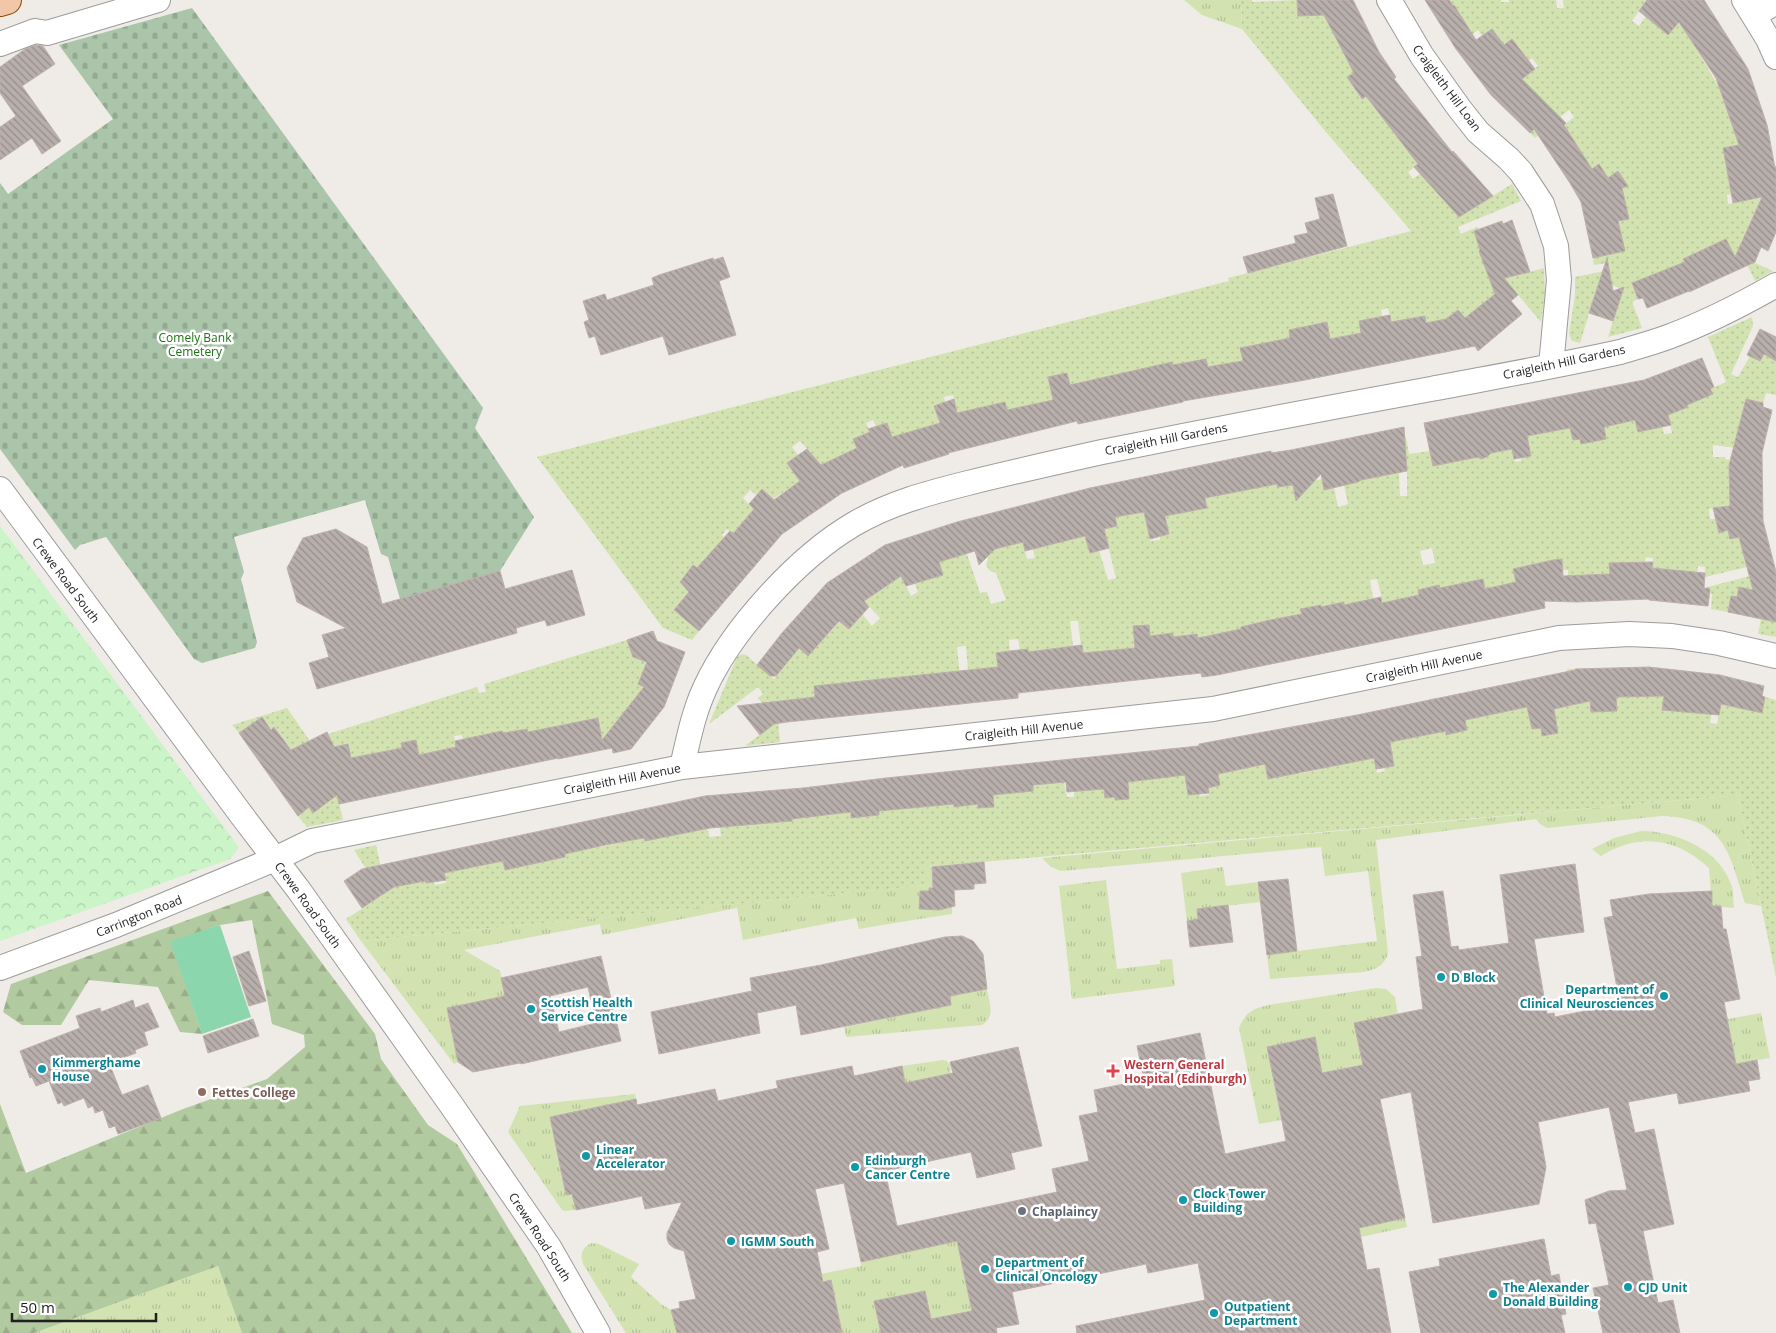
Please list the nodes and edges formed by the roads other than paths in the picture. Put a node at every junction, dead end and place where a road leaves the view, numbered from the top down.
1 (7, 0) edge
2 (158, 0) edge
3 (1390, 0) edge
4 (0, 2) edge
5 (1776, 2) edge
6 (1749, 8) edge
7 (0, 44) edge
8 (1776, 57) edge
9 (1776, 285) edge
10 (1551, 366) junction
11 (0, 490) edge
12 (1776, 656) edge
13 (682, 767) junction
14 (275, 859) junction
15 (0, 968) edge
16 (598, 1333) edge

1 - 4 main road
2 - 7 street
3 - 10 street, Craigleith Hill Loan
5 - 6 street
6 - 8 street
9 - 10 street, Craigleith Hill Gardens
10 - 13 street, Craigleith Hill Gardens
11 - 14 street, Crewe Road South
12 - 13 street, Craigleith Hill Avenue
13 - 14 street, Craigleith Hill Avenue
14 - 15 street, Carrington Road
14 - 16 street, Crewe Road South

